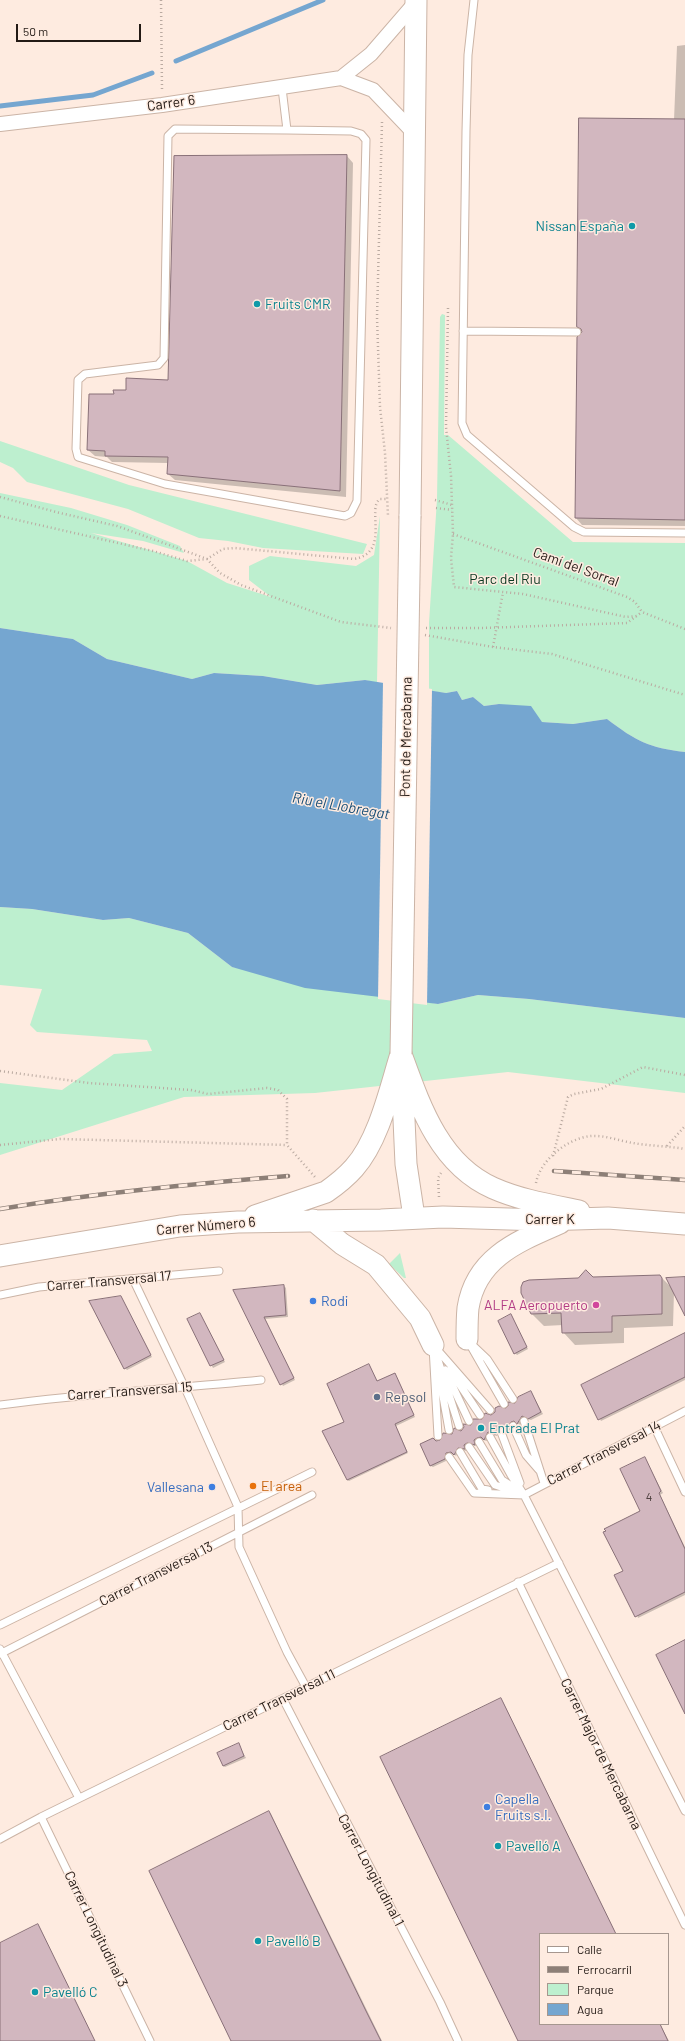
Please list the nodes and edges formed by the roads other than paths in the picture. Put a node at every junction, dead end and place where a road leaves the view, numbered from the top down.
1 (474, 0) edge
2 (416, 1) edge
3 (341, 78) junction
4 (282, 88) junction
5 (0, 124) edge
6 (287, 130) junction
7 (414, 133) junction
8 (463, 331) junction
9 (577, 332) dead end
10 (685, 533) edge
11 (401, 1054) junction
12 (414, 1217) junction
13 (608, 1218) junction
14 (313, 1220) junction
15 (568, 1220) junction
16 (238, 1222) junction
17 (685, 1224) edge
18 (0, 1256) edge
19 (219, 1271) dead end
20 (133, 1279) junction
21 (0, 1295) edge
22 (467, 1339) junction
23 (433, 1344) junction
24 (261, 1380) dead end
25 (185, 1388) junction
26 (514, 1399) dead end
27 (504, 1404) dead end
28 (0, 1405) edge
29 (490, 1410) dead end
30 (685, 1412) edge
31 (480, 1415) dead end
32 (469, 1421) dead end
33 (524, 1421) dead end
34 (459, 1426) dead end
35 (513, 1426) dead end
36 (654, 1426) junction
37 (449, 1430) dead end
38 (501, 1432) dead end
39 (438, 1436) dead end
40 (490, 1437) dead end
41 (479, 1442) dead end
42 (469, 1447) dead end
43 (460, 1452) dead end
44 (449, 1457) dead end
45 (539, 1470) junction
46 (312, 1472) dead end
47 (544, 1483) junction
48 (685, 1492) edge
49 (312, 1495) dead end
50 (524, 1495) junction
51 (238, 1508) junction
52 (239, 1532) junction
53 (559, 1563) junction
54 (518, 1582) junction
55 (0, 1625) edge
56 (1, 1652) edge
57 (306, 1687) junction
58 (283, 1699) junction
59 (79, 1798) junction
60 (685, 1811) edge
61 (41, 1817) junction
62 (0, 1839) edge
63 (685, 1925) edge
64 (150, 2041) edge
65 (458, 2041) edge

1 - 8 lane
2 - 3 street, Carrer 6
2 - 7 main road, Pont de Mercabarna
3 - 4 street, Carrer 6
3 - 7 street
4 - 5 street, Carrer 6
4 - 6 lane
6 - 6 lane
7 - 11 main road, Pont de Mercabarna, bridge
8 - 9 lane
8 - 10 lane
11 - 12 main road
11 - 13 main road
11 - 16 main road
12 - 14 main road, Carrer Número 6
12 - 15 main road, Carrer K
13 - 15 main road, Carrer K
13 - 17 main road, Carrer K
14 - 16 main road, Carrer Número 6
14 - 23 main road
15 - 22 main road
16 - 18 main road, Carrer Número 6
19 - 20 lane, Carrer Transversal 17
20 - 21 lane, Carrer Transversal 17
20 - 25 lane
22 - 26 lane
22 - 27 lane
23 - 29 lane
23 - 31 lane
23 - 32 lane
23 - 34 lane
23 - 37 lane
23 - 39 lane
24 - 25 lane, Carrer Transversal 15
25 - 28 lane, Carrer Transversal 15
25 - 51 lane
30 - 36 lane, Carrer Transversal 14
33 - 45 lane
35 - 45 lane
36 - 47 lane, Carrer Transversal 14
36 - 48 lane
38 - 50 lane
40 - 50 lane
41 - 50 lane
42 - 50 lane
43 - 50 lane
44 - 50 lane
45 - 47 lane
46 - 51 lane, Carrer Transversal 13
47 - 50 lane, Carrer Transversal 14
49 - 52 lane, Carrer Transversal 13
50 - 53 lane
51 - 52 lane
51 - 55 lane, Carrer Transversal 13
52 - 56 lane, Carrer Transversal 13
52 - 57 lane
53 - 54 lane, Carrer Transversal 11
53 - 60 lane
54 - 57 lane, Carrer Transversal 11
54 - 63 lane, Carrer Major de Mercabarna
56 - 59 lane
57 - 58 lane, Carrer Transversal 11
58 - 59 lane, Carrer Transversal 11
58 - 65 lane, Carrer Longitudinal 1
59 - 61 lane, Carrer Transversal 11
61 - 62 lane, Carrer Transversal 11
61 - 64 lane, Carrer Longitudinal 3

